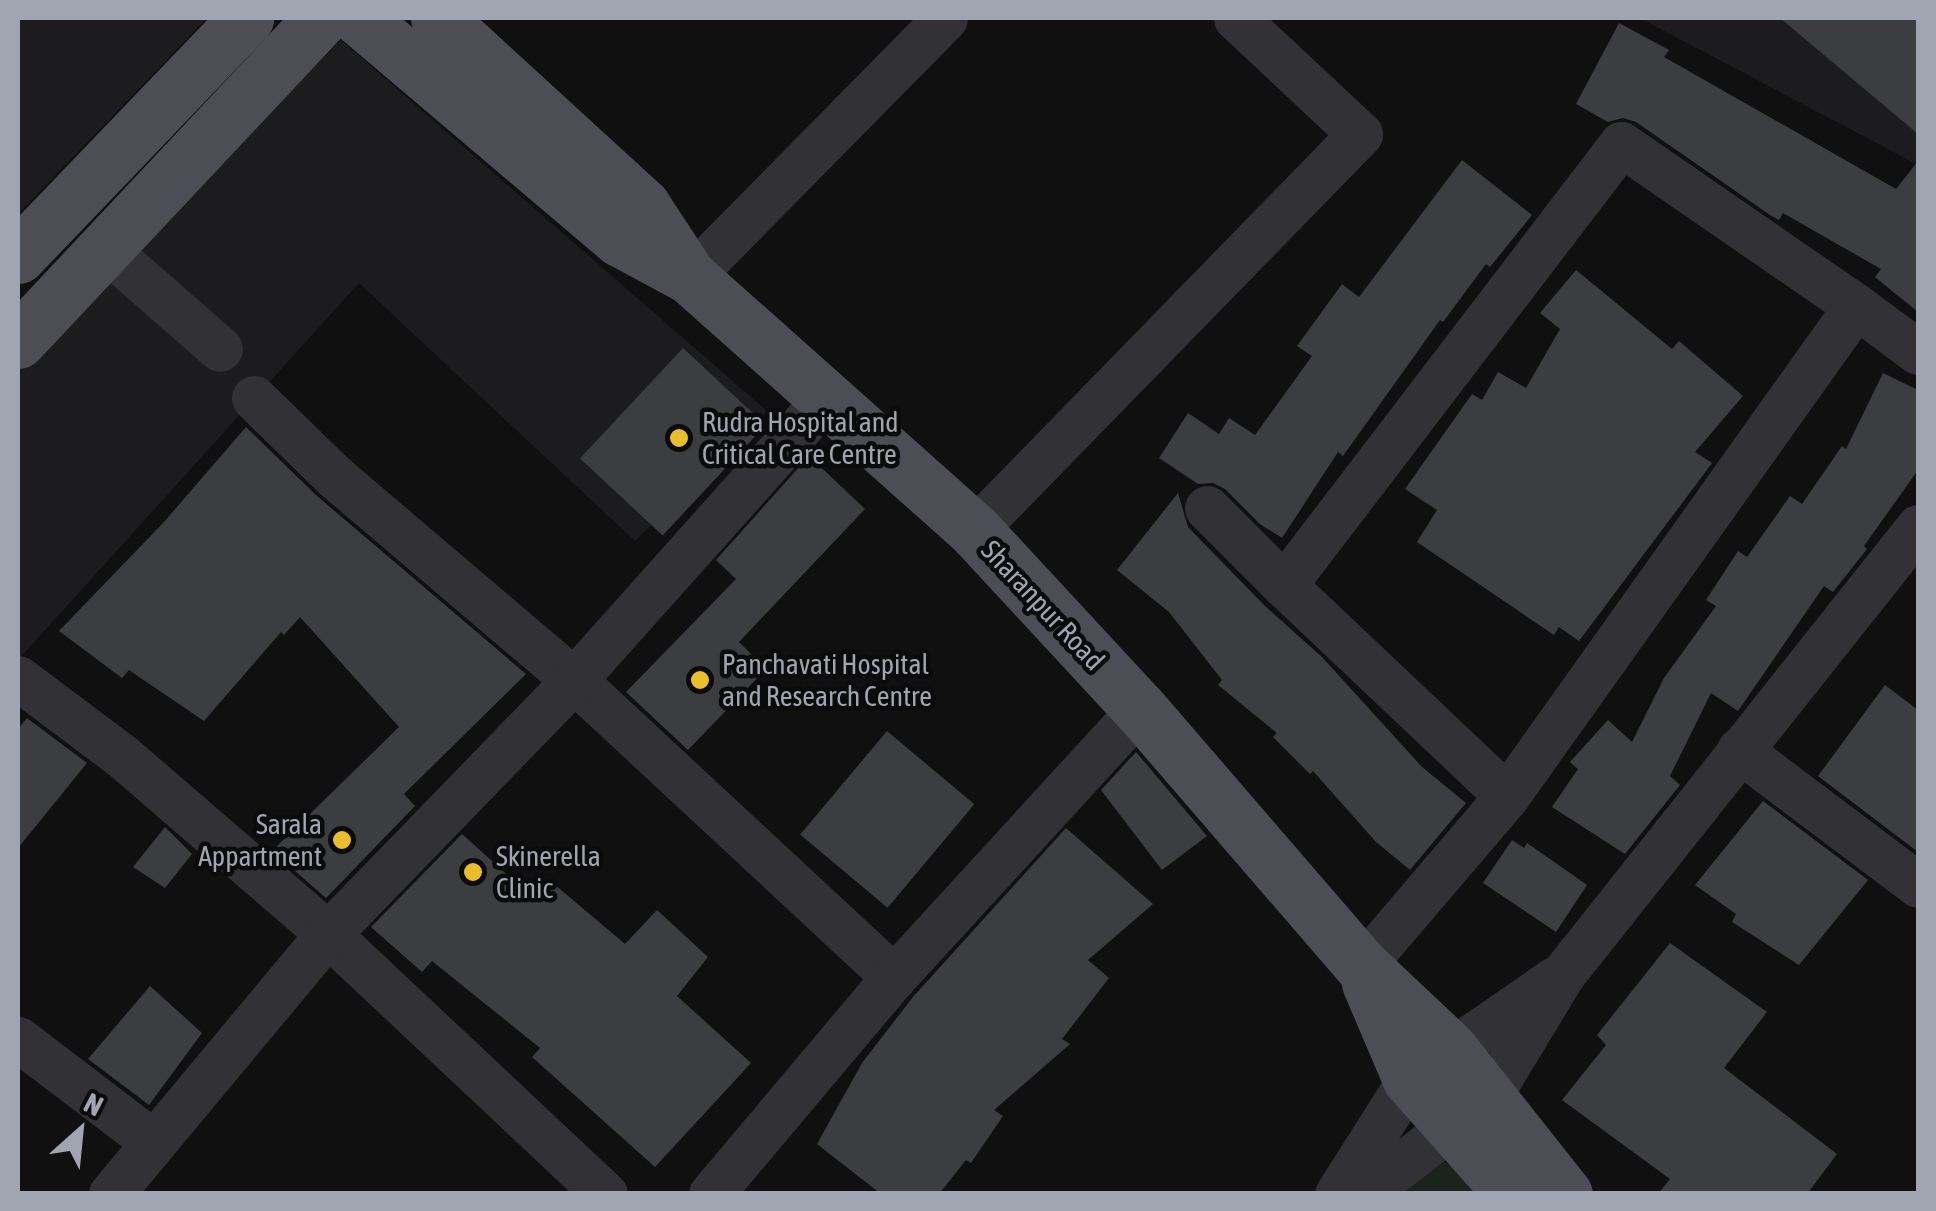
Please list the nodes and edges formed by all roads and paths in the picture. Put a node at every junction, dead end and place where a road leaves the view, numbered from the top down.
1 (246, 18) edge
2 (321, 18) edge
3 (359, 18) edge
4 (438, 18) edge
5 (945, 18) edge
6 (1236, 18) edge
7 (107, 250) junction
8 (18, 256) edge
9 (690, 277) junction
10 (1856, 306) junction
11 (18, 340) edge
12 (220, 348) dead end
13 (1918, 352) edge
14 (254, 398) dead end
15 (826, 398) junction
16 (1208, 508) dead end
17 (1918, 527) edge
18 (974, 530) junction
19 (1284, 585) junction
20 (574, 680) junction
21 (21, 687) edge
22 (1140, 709) junction
23 (1738, 750) junction
24 (1506, 796) junction
25 (1918, 886) edge
26 (328, 934) junction
27 (1362, 966) junction
28 (1563, 974) junction
29 (894, 977) junction
30 (18, 1040) edge
31 (1430, 1064) junction
32 (1470, 1112) junction
33 (152, 1140) junction
34 (111, 1194) edge
35 (605, 1194) edge
36 (711, 1194) edge
37 (1338, 1194) edge
38 (1365, 1194) edge
39 (1512, 1194) edge
40 (1565, 1194) edge

1 - 8 main road
2 - 7 main road
3 - 9 main road, Sharanpur Road
4 - 9 main road, Sharanpur Road
5 - 9 street
6 - 18 street
7 - 11 main road
7 - 12 street
9 - 15 main road, Sharanpur Road
10 - 13 street
10 - 19 street
10 - 24 street
14 - 20 street
15 - 18 main road, Sharanpur Road
15 - 20 street
16 - 19 street
17 - 23 street
18 - 22 main road, Sharanpur Road
19 - 24 street
20 - 26 street
20 - 29 street
21 - 26 street
22 - 27 main road, Sharanpur Road
22 - 29 street
23 - 25 street
23 - 28 street
24 - 27 street
26 - 33 street
26 - 35 street
27 - 31 main road, Sharanpur Road
28 - 31 street
28 - 32 street
29 - 36 street
30 - 33 street
31 - 32 main road, Sharanpur Road
31 - 37 street
32 - 38 street
32 - 39 main road, Sharanpur Road
32 - 40 main road, Sharanpur Road
33 - 34 street

